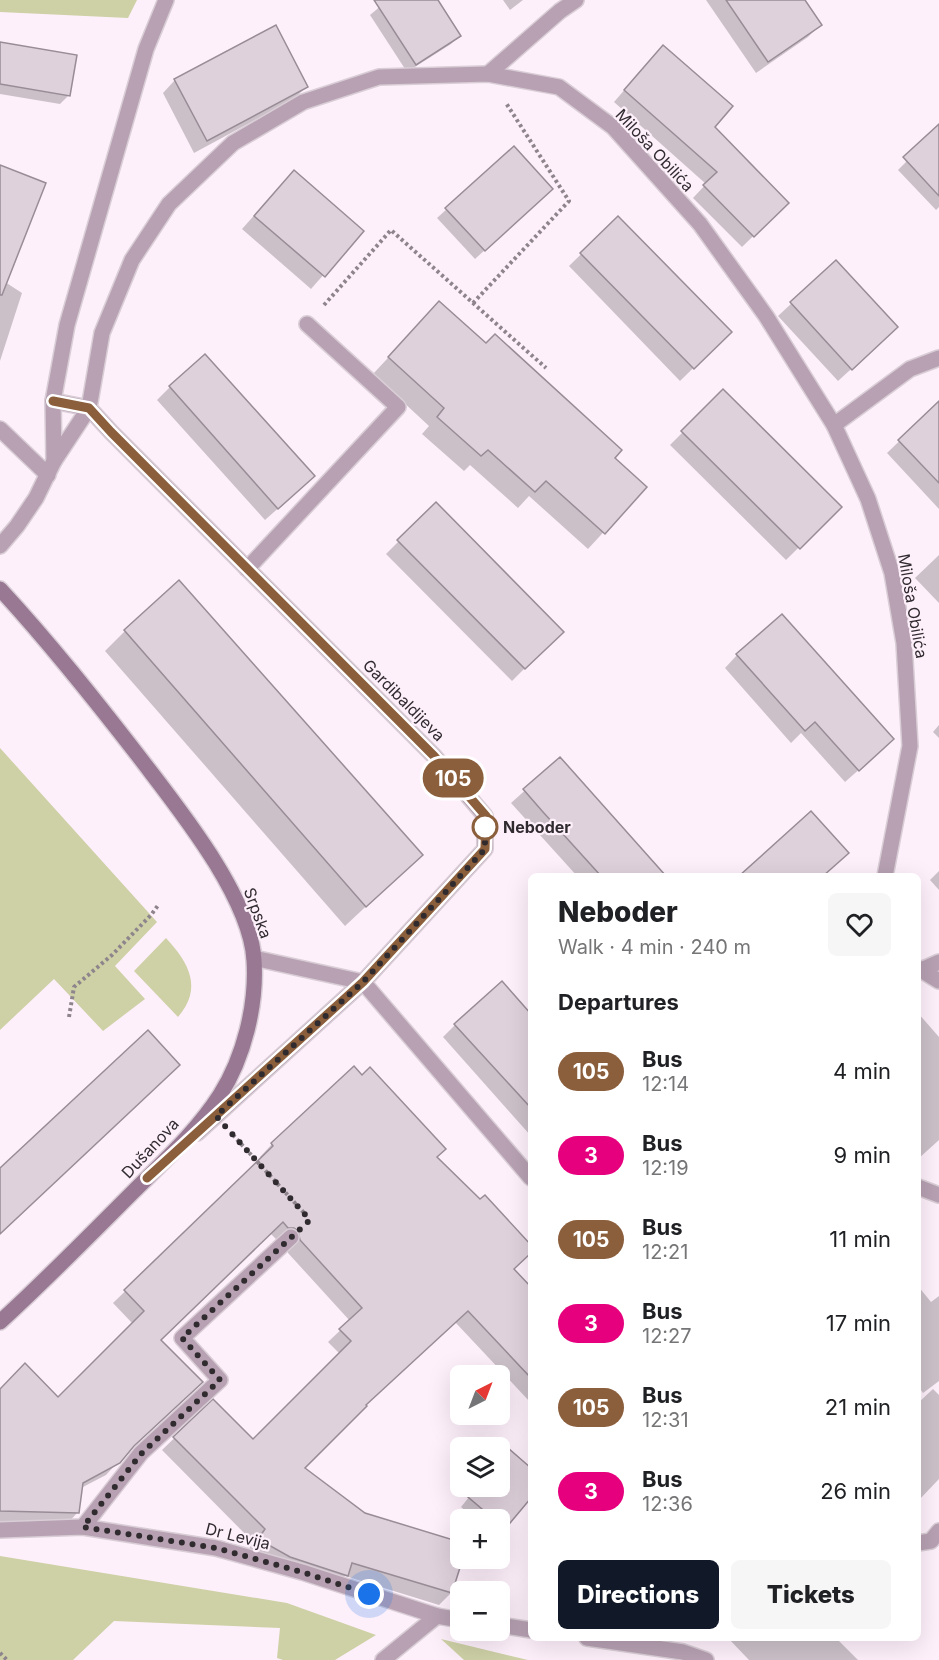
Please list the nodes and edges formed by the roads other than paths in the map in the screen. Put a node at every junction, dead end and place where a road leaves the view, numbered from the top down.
1 (166, 0) edge
2 (576, 0) edge
3 (488, 74) junction
4 (307, 324) road end
5 (939, 358) edge
6 (53, 401) junction
7 (89, 408) junction
8 (834, 425) junction
9 (0, 429) edge
10 (51, 468) junction
11 (0, 546) edge
12 (247, 569) junction
13 (0, 589) edge
14 (886, 873) edge
15 (254, 958) junction
16 (939, 962) edge
17 (921, 968) edge
18 (921, 970) edge
19 (939, 981) edge
20 (363, 982) junction
21 (528, 1174) edge
22 (147, 1178) junction
23 (921, 1188) edge
24 (939, 1195) edge
25 (291, 1237) road end
26 (0, 1322) edge
27 (83, 1527) junction
28 (0, 1530) edge
29 (939, 1531) edge
30 (921, 1543) edge
31 (437, 1616) junction
32 (450, 1618) edge
33 (510, 1627) edge
34 (528, 1630) edge
35 (608, 1641) edge
36 (383, 1660) edge
37 (706, 1660) edge

1 - 6 street
2 - 3 street
3 - 7 street, Miloša Obilića
3 - 8 street, Miloša Obilića
4 - 12 street
5 - 8 street
6 - 7 street
6 - 10 street
7 - 10 street, Miloša Obilića
7 - 12 street, Gardibaldijeva
8 - 14 street, Miloša Obilića
9 - 10 street
10 - 11 street, Miloša Obilića
12 - 20 street, Gardibaldijeva
13 - 15 street, Srpska
15 - 20 street, Srpska
15 - 22 street, Dušanova
16 - 17 street
18 - 19 street
20 - 21 street
20 - 22 street, Gardibaldijeva
22 - 26 street, Dušanova
23 - 24 street
25 - 27 street
27 - 28 street, Dr Levija
27 - 31 street, Dr Levija
29 - 30 street
31 - 32 street, Dr Levija
31 - 36 street
33 - 34 street
35 - 37 street

